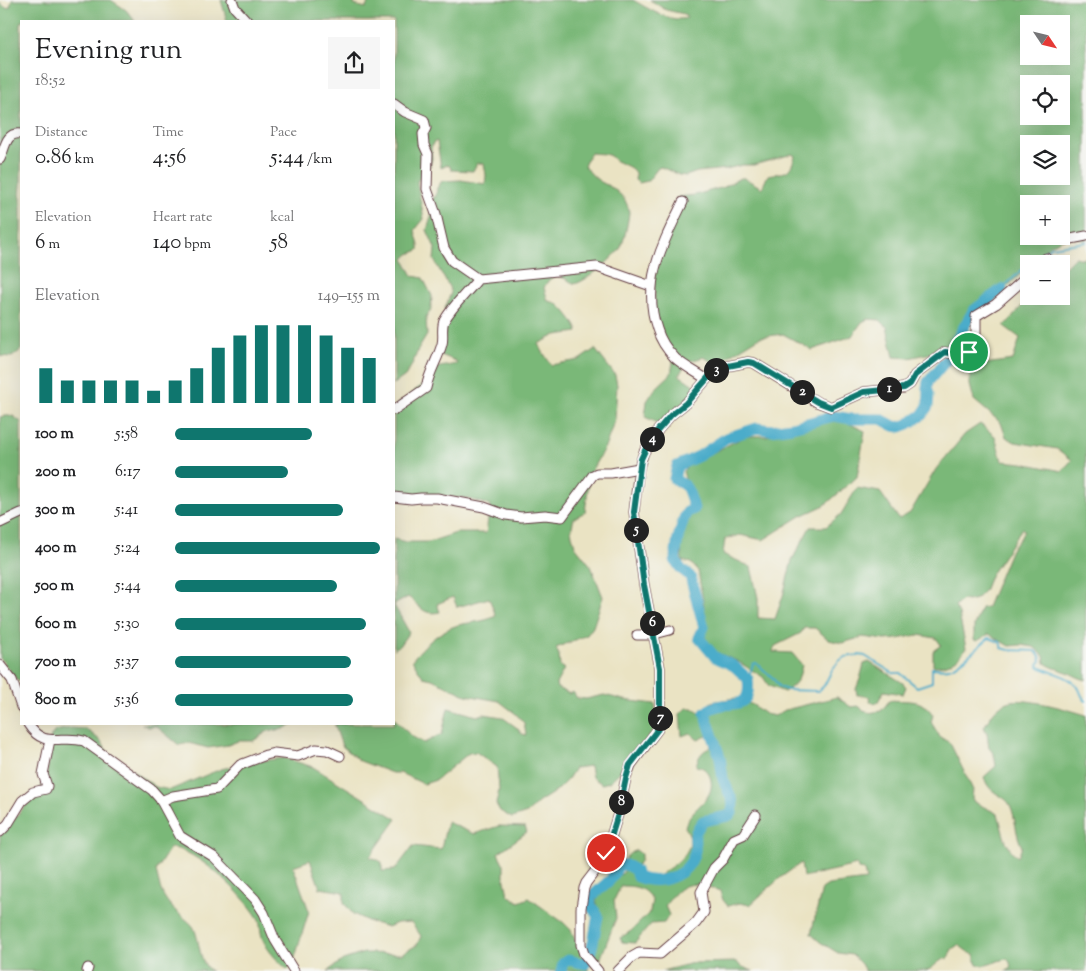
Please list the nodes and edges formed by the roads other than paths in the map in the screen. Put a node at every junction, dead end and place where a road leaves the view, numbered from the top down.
1 (232, 0) edge
2 (247, 20) edge
3 (395, 105) edge
4 (20, 134) edge
5 (0, 158) edge
6 (683, 202) dead end
7 (1086, 236) edge
8 (1070, 239) edge
9 (478, 279) junction
10 (1020, 283) edge
11 (651, 286) junction
12 (706, 379) junction
13 (395, 409) edge
14 (639, 468) junction
15 (395, 497) edge
16 (20, 513) edge
17 (0, 523) edge
18 (670, 630) dead end
19 (654, 634) junction
20 (637, 635) dead end
21 (0, 665) edge
22 (20, 704) edge
23 (29, 725) edge
24 (50, 740) junction
25 (340, 756) dead end
26 (161, 801) junction
27 (756, 815) dead end
28 (0, 832) edge
29 (294, 971) edge
30 (598, 971) edge
31 (618, 971) edge

1 - 2 street
3 - 9 street
4 - 5 street
6 - 11 street
7 - 8 street
9 - 11 street
9 - 13 street
10 - 12 street
11 - 12 street
12 - 14 street
14 - 15 street
14 - 19 street
16 - 17 street
18 - 19 street
19 - 20 street
19 - 30 street
21 - 22 street
23 - 24 street
24 - 26 street
24 - 28 street
25 - 26 street
26 - 29 street
27 - 31 street

